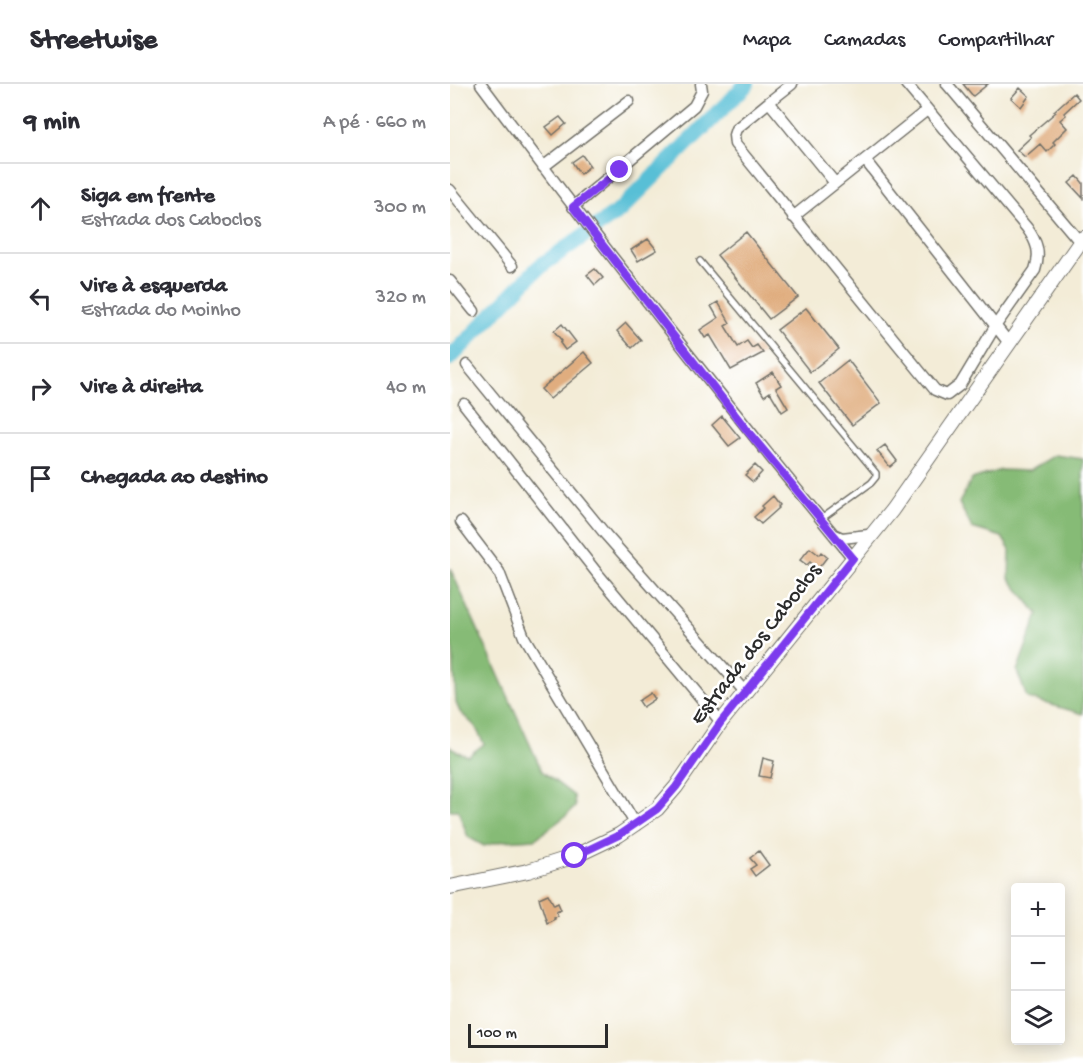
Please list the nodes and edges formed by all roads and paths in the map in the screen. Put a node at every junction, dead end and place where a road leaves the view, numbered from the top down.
1 (482, 84) edge
2 (701, 84) edge
3 (792, 84) edge
4 (906, 84) edge
5 (946, 84) edge
6 (629, 101) dead end
7 (769, 102) junction
8 (927, 110) junction
9 (865, 160) junction
10 (543, 167) junction
11 (835, 183) junction
12 (450, 190) edge
13 (573, 207) junction
14 (793, 217) junction
15 (1082, 240) edge
16 (700, 261) dead end
17 (512, 266) dead end
18 (450, 281) edge
19 (474, 311) dead end
20 (996, 325) junction
21 (1009, 343) junction
22 (467, 365) dead end
23 (464, 404) dead end
24 (821, 519) junction
25 (461, 522) dead end
26 (833, 533) junction
27 (870, 537) junction
28 (853, 558) junction
29 (746, 693) junction
30 (721, 722) junction
31 (636, 825) junction
32 (450, 887) edge

1 - 10 street
2 - 13 street
3 - 7 street
4 - 8 street
5 - 15 street
6 - 10 street
7 - 11 street
7 - 14 street
8 - 9 street
8 - 20 street
9 - 11 street
9 - 20 street
10 - 13 street
11 - 14 street
12 - 17 street
13 - 24 street
14 - 20 street
15 - 21 street, Estrada dos Caboclos
16 - 24 lane
18 - 19 street
20 - 21 street
21 - 27 street, Estrada dos Caboclos
22 - 29 street
23 - 30 street
24 - 26 street
25 - 31 street
26 - 27 street
26 - 28 street
27 - 28 street, Estrada dos Caboclos
28 - 29 street, Estrada dos Caboclos
29 - 30 street, Estrada dos Caboclos
30 - 31 street, Estrada dos Caboclos
31 - 32 street, Estrada dos Caboclos

